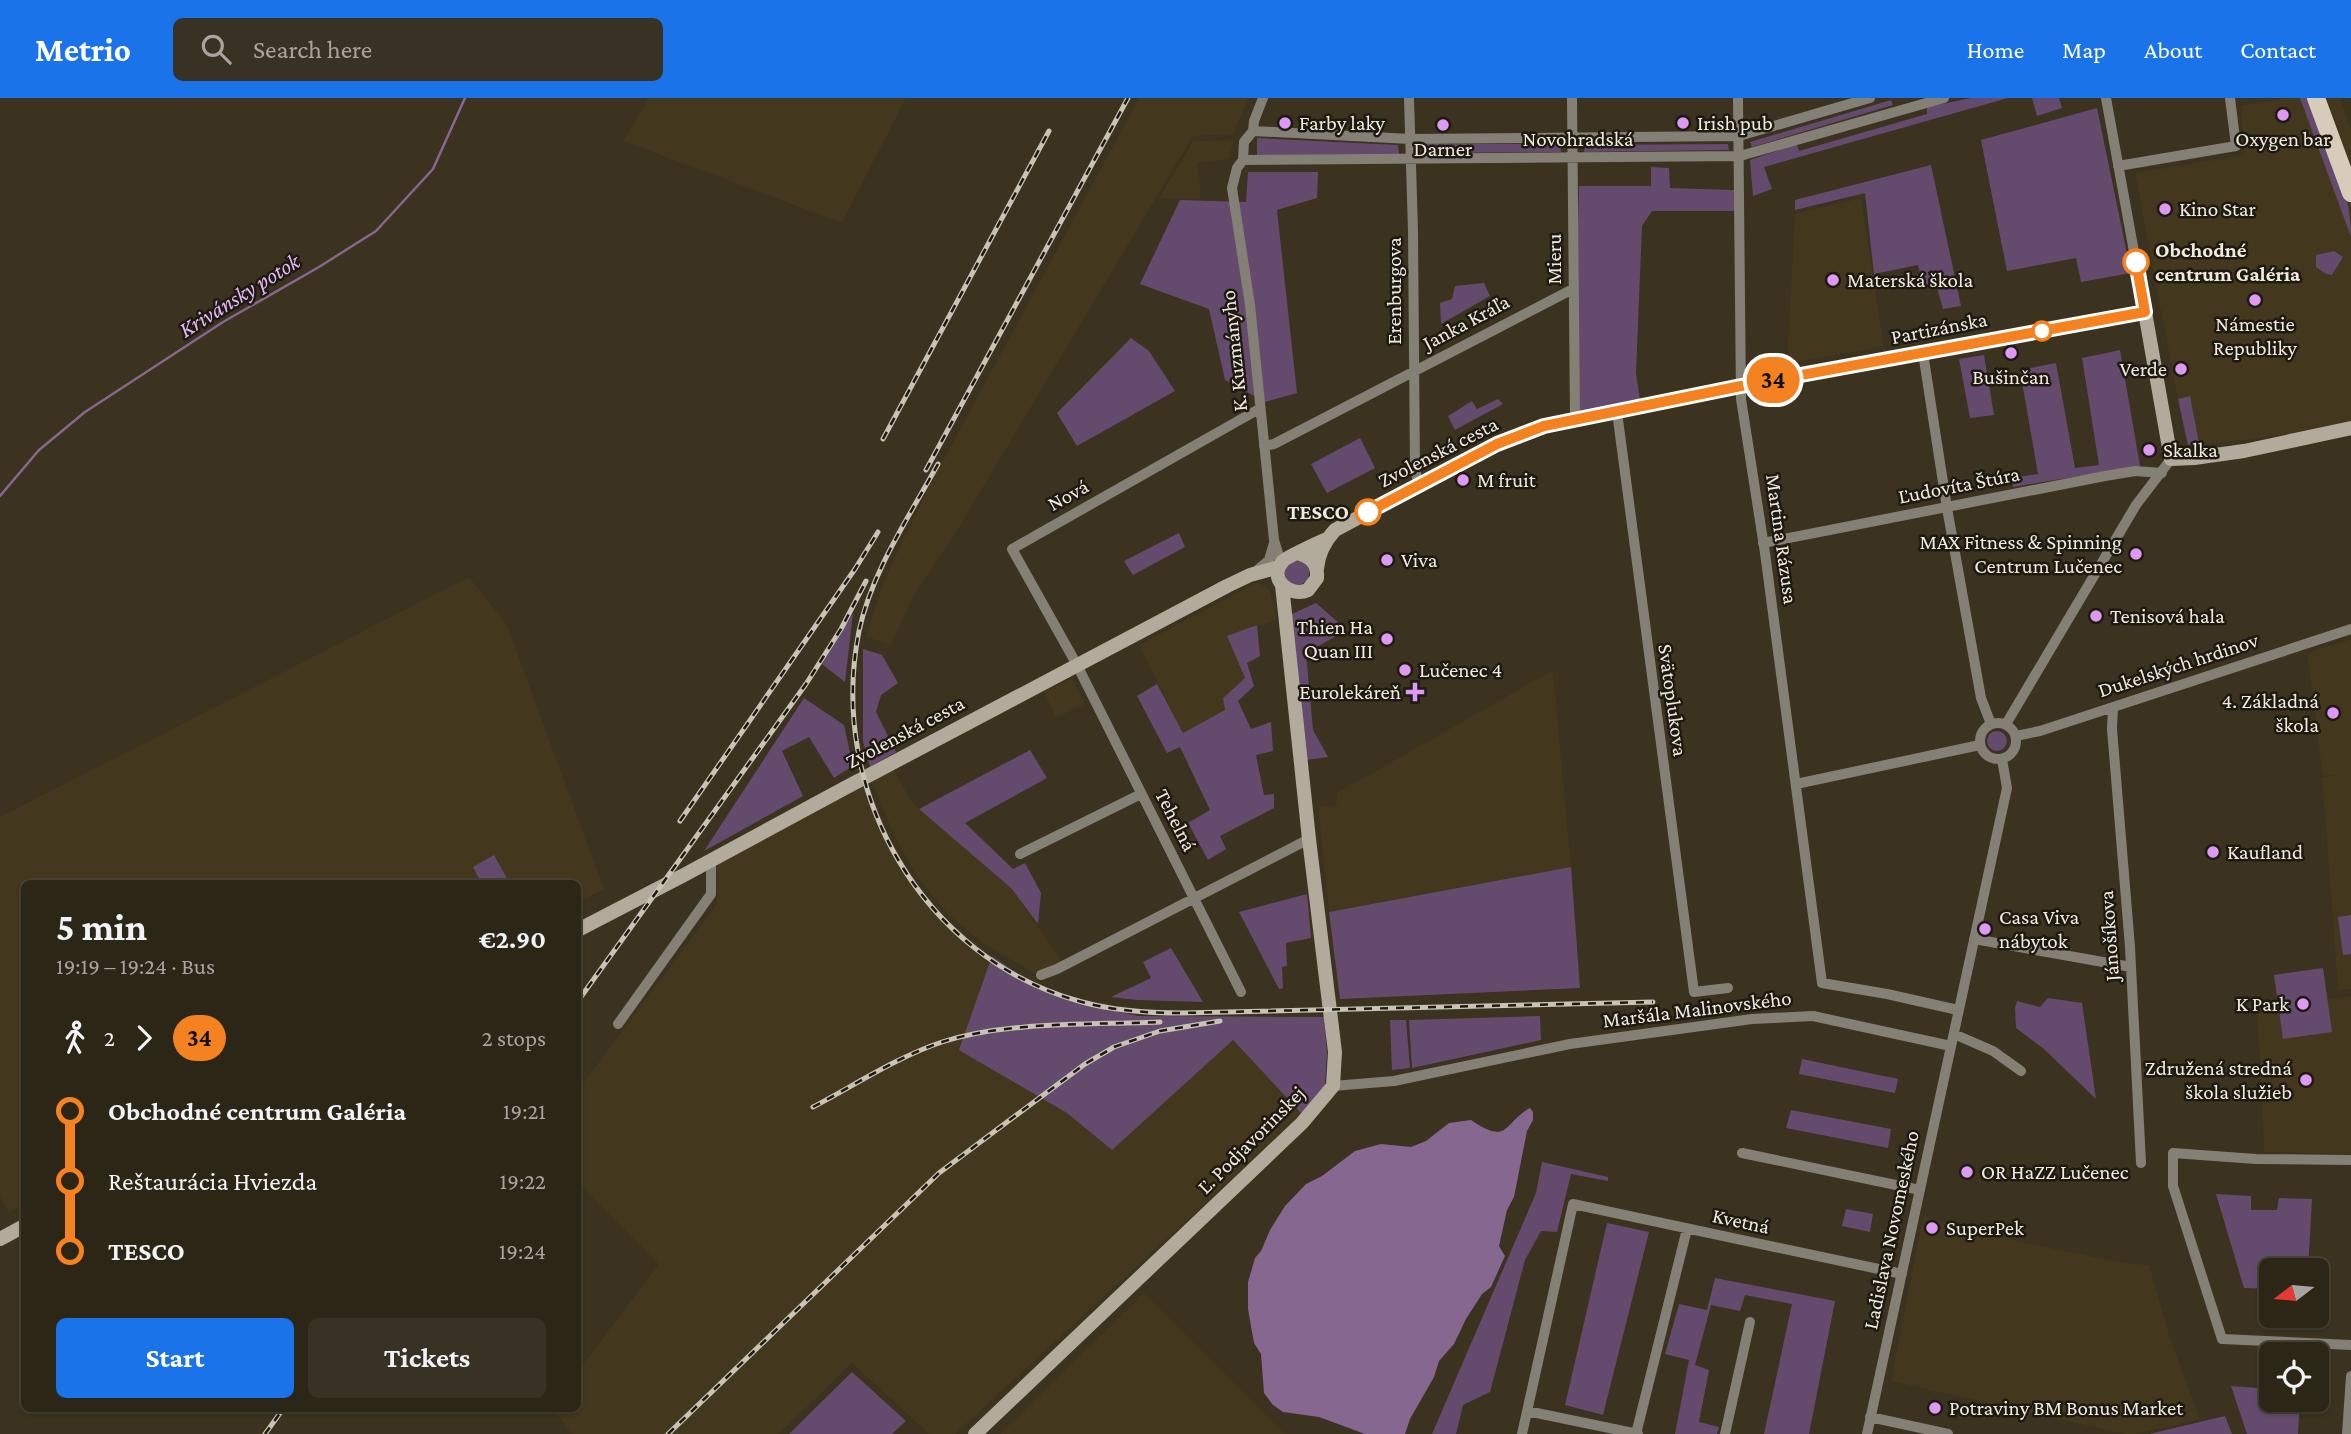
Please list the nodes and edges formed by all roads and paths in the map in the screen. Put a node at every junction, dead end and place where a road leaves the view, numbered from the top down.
1 (1263, 98) edge
2 (1409, 98) edge
3 (1572, 98) edge
4 (1738, 98) edge
5 (1870, 98) edge
6 (1944, 98) edge
7 (2106, 98) edge
8 (2230, 98) edge
9 (2316, 98) edge
10 (2329, 98) edge
11 (1906, 103) edge
12 (1253, 131) junction
13 (1739, 136) junction
14 (1573, 138) junction
15 (1410, 139) junction
16 (1740, 156) junction
17 (1573, 158) junction
18 (2351, 158) edge
19 (1242, 160) junction
20 (1410, 160) junction
21 (2119, 166) junction
22 (2351, 193) edge
23 (1573, 289) junction
24 (2145, 312) junction
25 (1923, 353) junction
26 (1414, 371) junction
27 (1741, 386) junction
28 (1259, 409) junction
29 (1616, 412) junction
30 (1574, 419) junction
31 (2351, 428) edge
32 (1265, 446) junction
33 (2171, 459) junction
34 (2162, 473) junction
35 (1419, 484) junction
36 (1947, 508) junction
37 (1326, 539) junction
38 (1274, 540) junction
39 (1763, 543) junction
40 (1286, 568) junction
41 (1317, 569) junction
42 (1254, 573) junction
43 (1298, 593) junction
44 (1285, 615) junction
45 (2351, 629) edge
46 (1077, 665) junction
47 (2113, 707) junction
48 (1991, 724) junction
49 (2006, 724) junction
50 (2016, 736) junction
51 (1980, 745) junction
52 (2002, 759) junction
53 (1797, 785) junction
54 (1141, 794) junction
55 (1309, 839) junction
56 (1020, 854) dead end
57 (711, 860) junction
58 (1195, 898) junction
59 (581, 928) edge
60 (1974, 939) junction
61 (2131, 967) junction
62 (1041, 975) dead end
63 (1728, 988) dead end
64 (1241, 992) dead end
65 (1958, 1010) junction
66 (618, 1024) dead end
67 (1954, 1034) junction
68 (1951, 1046) junction
69 (2021, 1071) dead end
70 (1333, 1086) junction
71 (1742, 1153) dead end
72 (2351, 1160) edge
73 (2141, 1163) dead end
74 (1920, 1190) junction
75 (21, 1228) edge
76 (1687, 1229) junction
77 (0, 1239) edge
78 (1902, 1274) junction
79 (1751, 1322) dead end
80 (2351, 1345) edge
81 (2351, 1376) edge
82 (1527, 1411) junction
83 (1871, 1417) junction
84 (1935, 1433) edge
85 (975, 1434) edge
86 (1522, 1434) edge
87 (1637, 1434) edge
88 (1726, 1434) edge
89 (1867, 1434) edge
90 (1948, 1434) edge
91 (2347, 1434) edge

1 - 12 street, K. Kuzmányho
2 - 15 street, Erenburgova
3 - 14 street, Mieru
4 - 13 street, Martina Rázusa
5 - 13 street, Novohradská
6 - 11 street, Novohradská
7 - 21 street
8 - 21 street
9 - 22 main road
10 - 18 main road
11 - 16 street, Novohradská
12 - 15 street, Novohradská
12 - 19 street, K. Kuzmányho
13 - 14 street, Novohradská
13 - 16 street, Martina Rázusa
14 - 15 street, Novohradská
14 - 17 street, Mieru
15 - 20 street, Erenburgova
16 - 17 street, Novohradská
16 - 27 street, Martina Rázusa
17 - 20 street, Novohradská
17 - 23 street, Mieru
19 - 20 street, Novohradská
19 - 28 street, K. Kuzmányho
20 - 26 street, Erenburgova
21 - 24 street
23 - 26 street, Janka Kráľa
23 - 30 street, Mieru
24 - 25 street, Partizánska
24 - 33 street
25 - 27 street, Partizánska
25 - 36 street
26 - 32 street, Janka Kráľa
26 - 35 street, Erenburgova
27 - 29 street, Zvolenská cesta
27 - 39 street, Martina Rázusa
28 - 32 street, K. Kuzmányho
28 - 46 street, Nová
29 - 30 street, Zvolenská cesta
29 - 63 street, Svätoplukova
30 - 35 street, Zvolenská cesta
31 - 33 street
32 - 38 street, K. Kuzmányho
33 - 34 street
34 - 36 street, Ľudovíta Štúra
34 - 49 street
35 - 37 street, Zvolenská cesta
36 - 39 street, Ľudovíta Štúra
36 - 48 street
37 - 40 street, Zvolenská cesta
37 - 41 street
38 - 40 street
38 - 42 street
39 - 53 street, Martina Rázusa
40 - 41 street
40 - 42 street, Zvolenská cesta
40 - 43 street
40 - 44 street, Ľ. Podjavorinskej
41 - 43 street
42 - 46 street, Zvolenská cesta
43 - 44 street
44 - 55 street, Ľ. Podjavorinskej
45 - 47 street, Dukelských hrdinov
46 - 54 street, Tehelná
46 - 57 street, Zvolenská cesta
47 - 50 street, Dukelských hrdinov
47 - 61 street, Jánošíkova
48 - 49 street
48 - 51 street
49 - 50 street
50 - 52 street
51 - 52 street
51 - 53 street
52 - 60 street, Ladislava Novomeského
53 - 65 street, Martina Rázusa
54 - 56 street
54 - 58 street, Tehelná
55 - 58 street
55 - 70 street, Ľ. Podjavorinskej
57 - 59 street, Zvolenská cesta
57 - 66 street
58 - 62 street
58 - 64 street, Tehelná
60 - 61 street
60 - 65 street, Ladislava Novomeského
61 - 73 street, Jánošíkova
65 - 67 street, Ladislava Novomeského
67 - 68 street, Ladislava Novomeského
67 - 69 street
68 - 70 street, Maršála Malinovského
68 - 74 street, Ladislava Novomeského
70 - 85 street, Ľ. Podjavorinskej
71 - 74 street
72 - 80 street
74 - 78 street, Ladislava Novomeského
75 - 77 street
76 - 78 street, Kvetná
76 - 82 street, Kvetná
76 - 87 street
78 - 83 street, Ladislava Novomeského
79 - 88 street
81 - 91 street
82 - 86 street
82 - 87 street
83 - 84 street
83 - 89 street, Ladislava Novomeského
84 - 90 street

